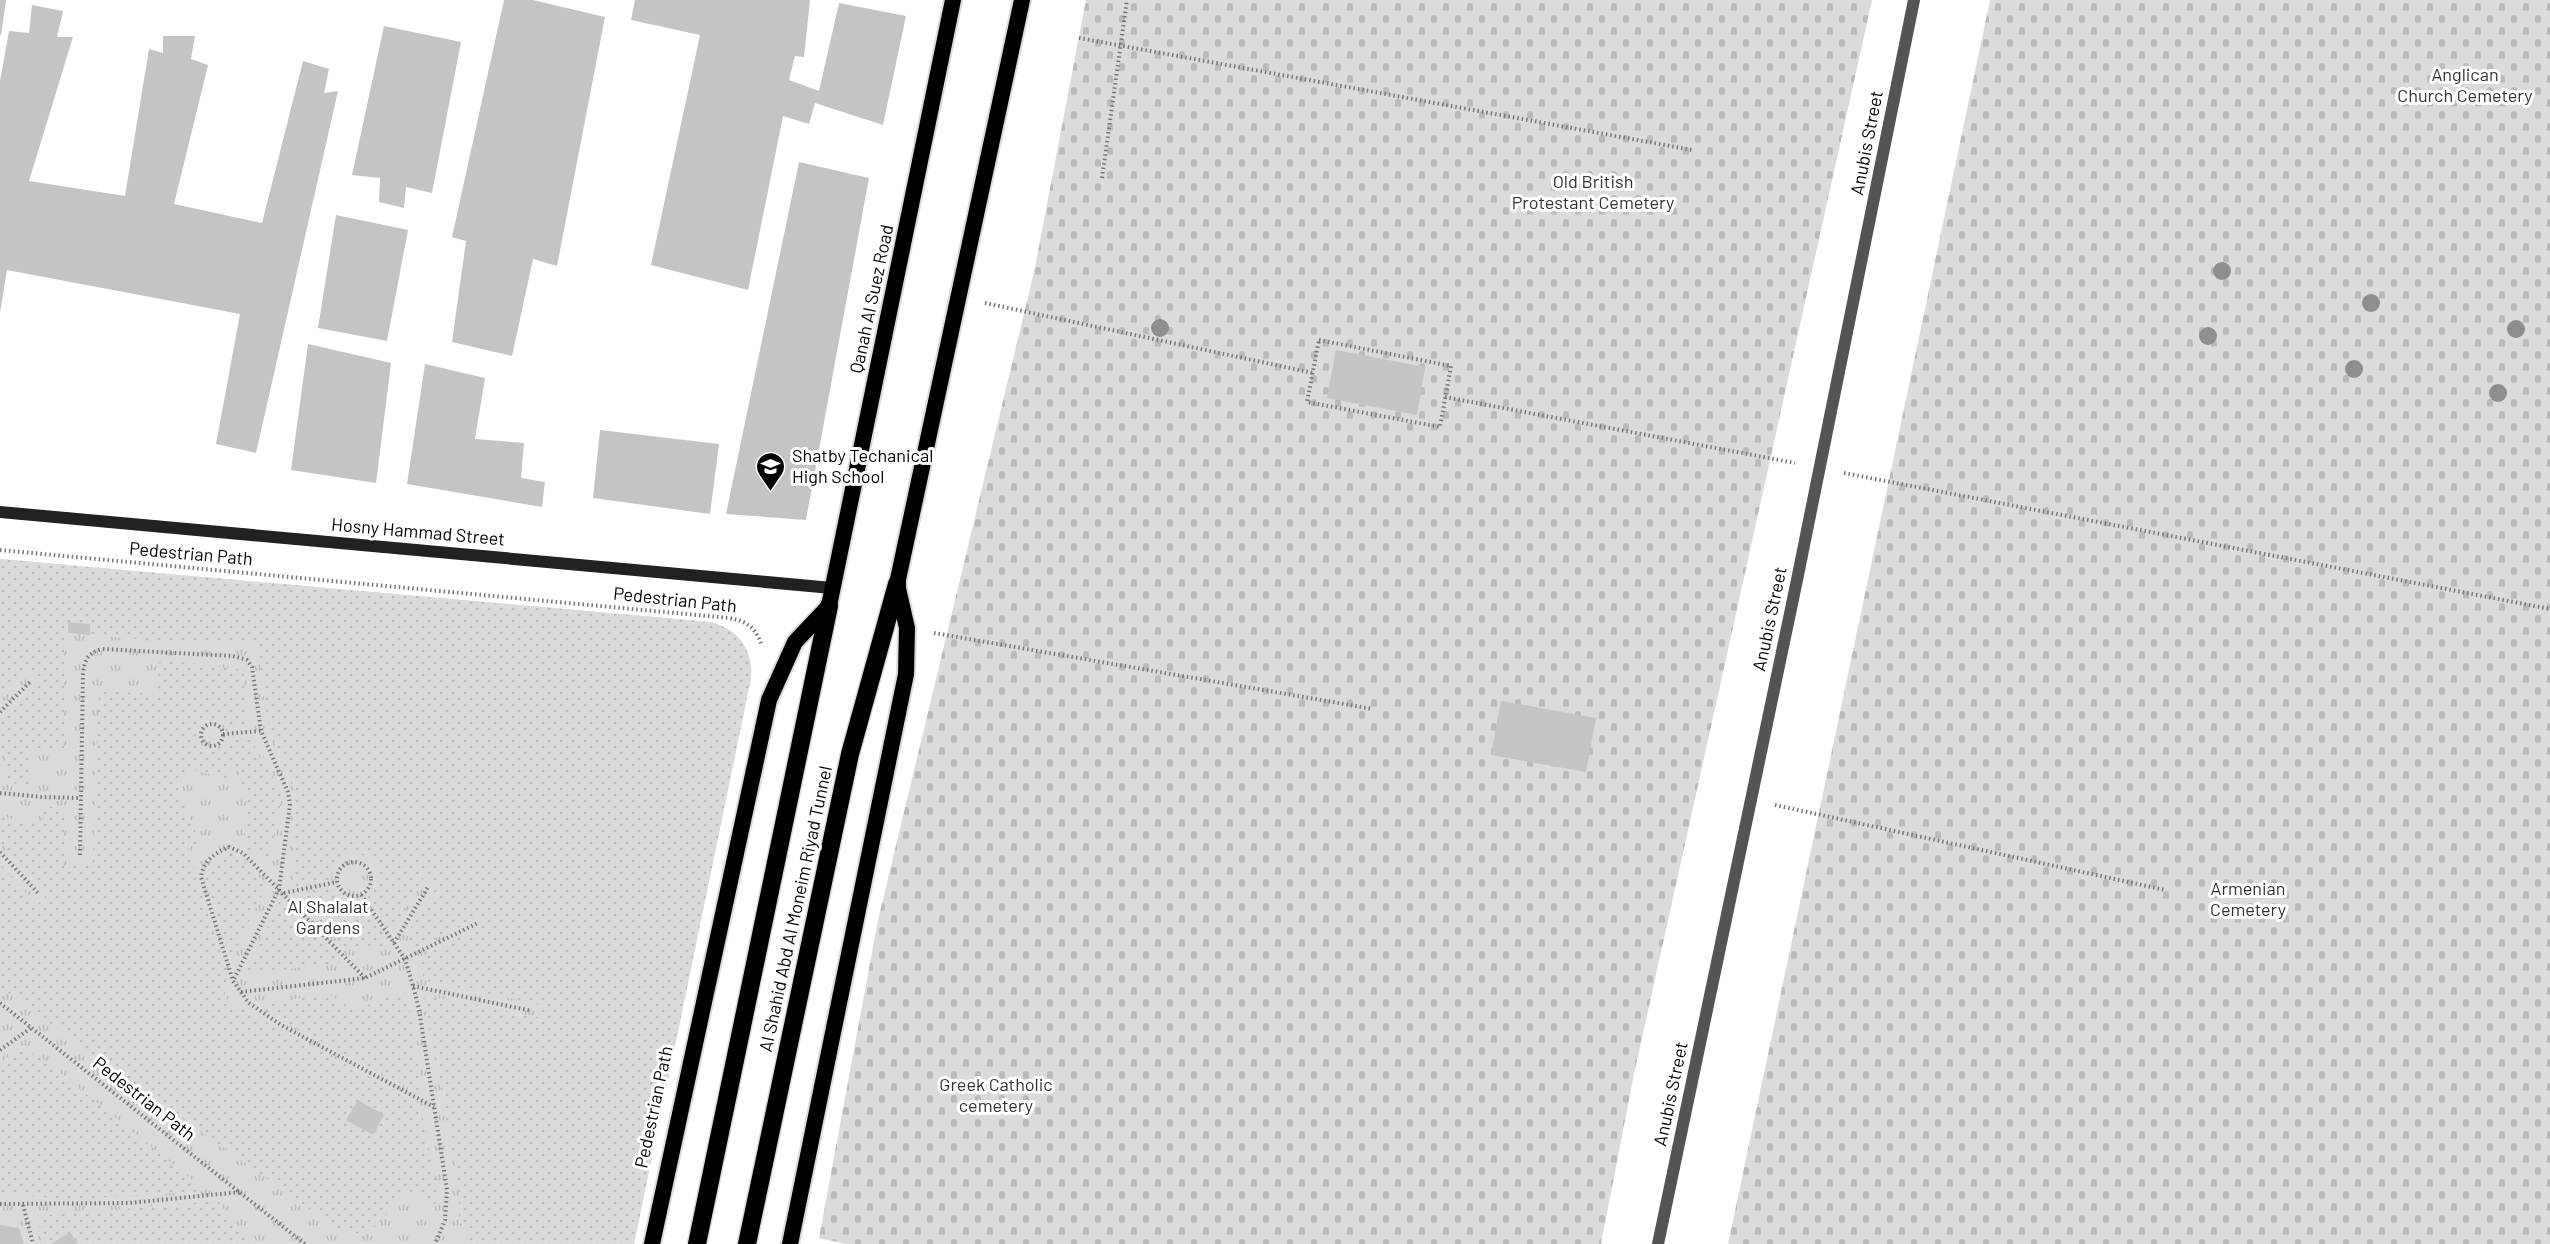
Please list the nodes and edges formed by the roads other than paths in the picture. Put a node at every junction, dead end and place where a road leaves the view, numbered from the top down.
1 (953, 0) edge
2 (1022, 0) edge
3 (1914, 0) edge
4 (0, 512) edge
5 (897, 584) junction
6 (830, 597) junction
7 (652, 1244) edge
8 (697, 1244) edge
9 (747, 1244) edge
10 (790, 1244) edge
11 (1658, 1244) edge

1 - 6 highway, Qanah Al Suez Road
2 - 5 highway
3 - 11 street, Anubis Street
4 - 6 main road, Hosny Hammad Street
5 - 9 highway, Al Shahid Abd Al Moneim Riyad Tunnel
5 - 10 highway
6 - 7 highway
6 - 8 highway, Al Shahid Abd Al Moneim Riyad Tunnel

